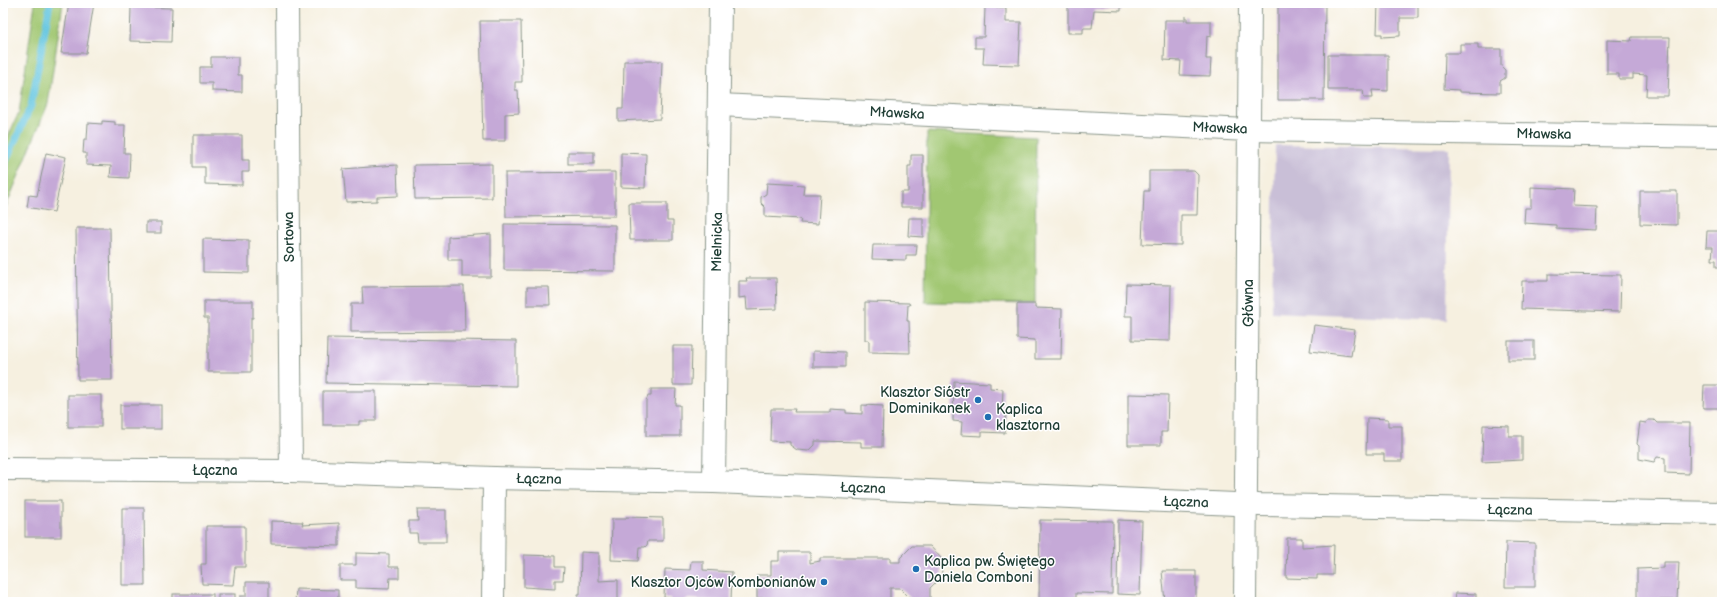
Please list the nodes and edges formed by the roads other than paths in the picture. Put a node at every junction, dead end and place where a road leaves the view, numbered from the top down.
1 (286, 3) edge
2 (720, 3) edge
3 (1250, 3) edge
4 (719, 105) junction
5 (1248, 130) junction
6 (1722, 137) edge
7 (3, 469) edge
8 (291, 471) junction
9 (494, 478) junction
10 (714, 482) junction
11 (1247, 505) junction
12 (1722, 513) edge
13 (493, 602) edge
14 (1245, 602) edge

1 - 8 street, Sortowa
2 - 4 street, Mielnicka
3 - 5 street, Główna
4 - 5 street, Mławska
4 - 10 street, Mielnicka
5 - 6 street, Mławska
5 - 11 street, Główna
7 - 8 street, Łączna
8 - 9 street, Łączna
9 - 10 street, Łączna
9 - 13 street
10 - 11 street, Łączna
11 - 12 street, Łączna
11 - 14 street, Główna

